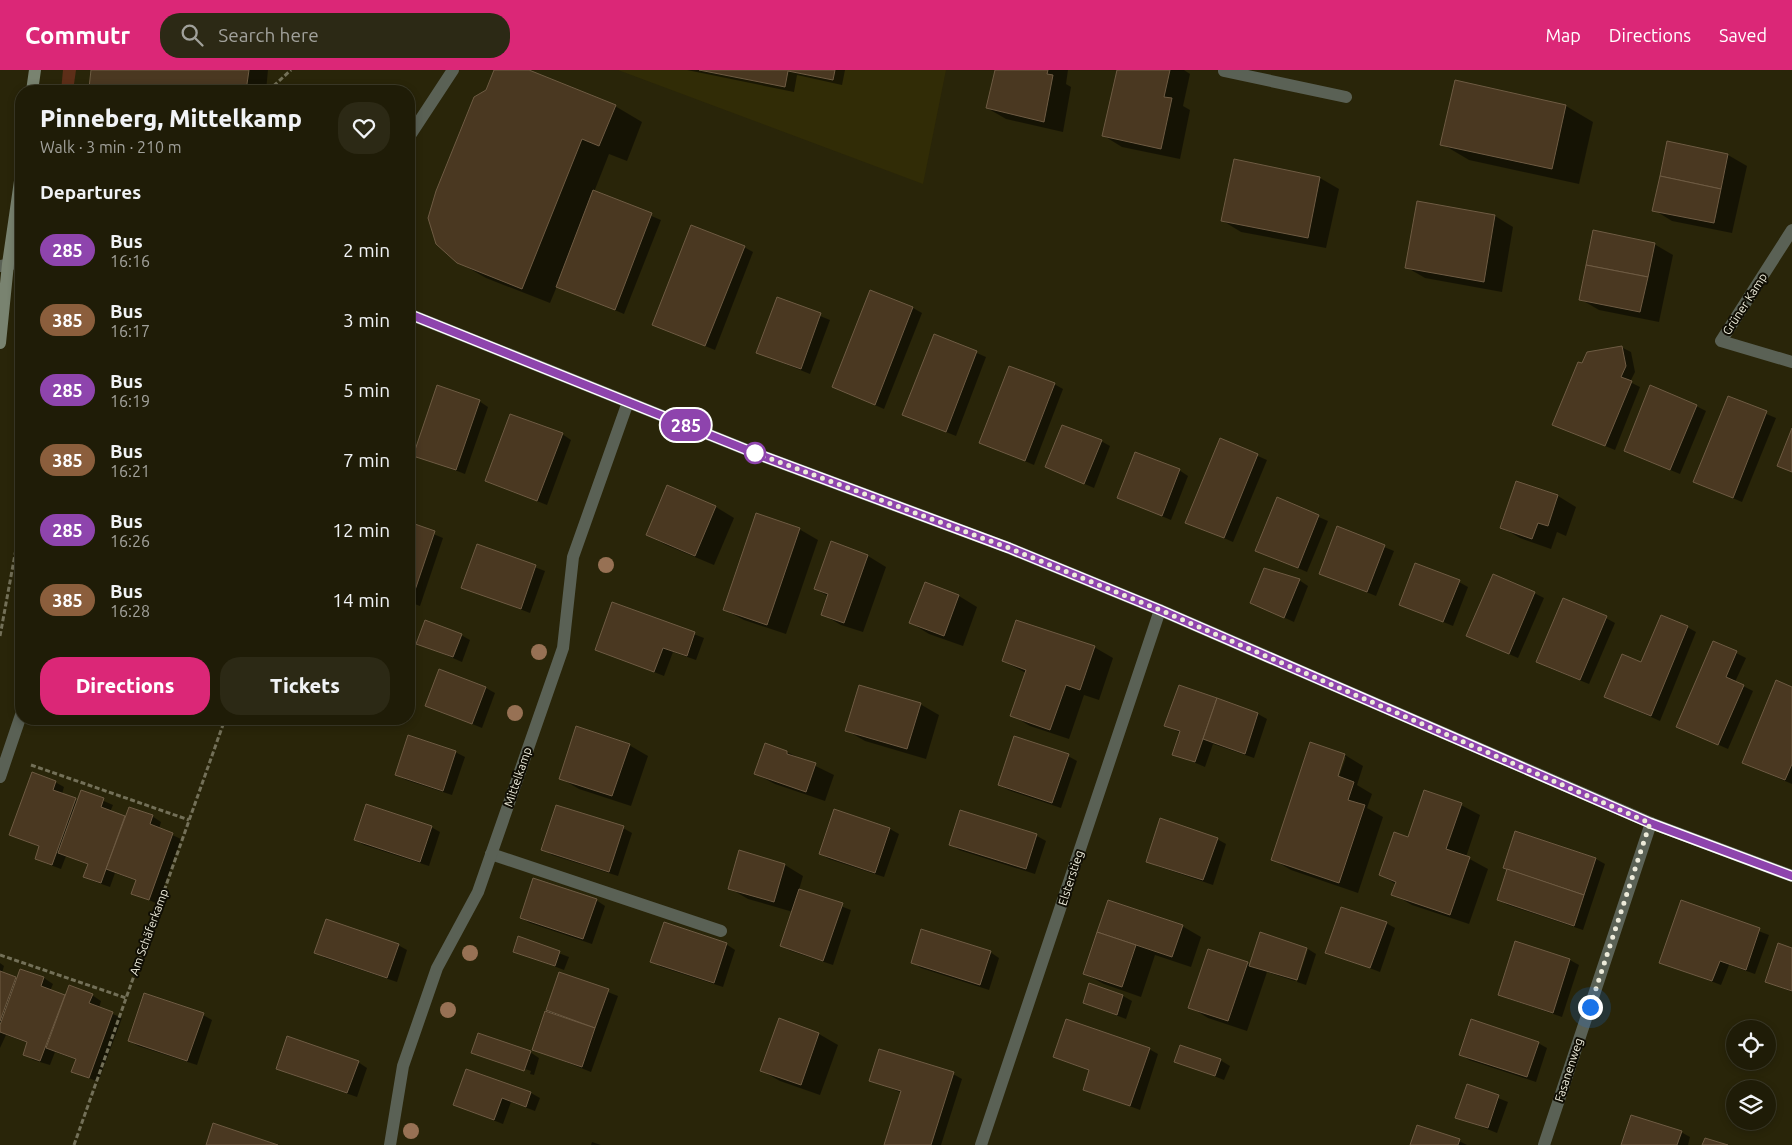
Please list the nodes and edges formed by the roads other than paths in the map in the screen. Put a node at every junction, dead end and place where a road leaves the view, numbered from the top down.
1 (34, 70) edge
2 (453, 70) edge
3 (1224, 71) edge
4 (1265, 75) edge
5 (33, 85) edge
6 (1346, 97) dead end
7 (415, 128) edge
8 (15, 206) edge
9 (1792, 230) edge
10 (4, 265) edge
11 (415, 316) edge
12 (0, 343) edge
13 (1792, 362) edge
14 (628, 402) junction
15 (1160, 610) junction
16 (18, 725) edge
17 (0, 777) edge
18 (1650, 823) junction
19 (491, 854) junction
20 (1792, 876) edge
21 (721, 931) dead end
22 (390, 1145) edge
23 (981, 1145) edge
24 (1544, 1145) edge

1 - 5 main road
2 - 7 street
3 - 4 street
4 - 6 street
8 - 10 main road
9 - 13 street, Grüner Kamp
10 - 12 main road
11 - 14 street
14 - 15 street
14 - 19 street, Mittelkamp
15 - 18 street
15 - 23 street, Elsterstieg
16 - 17 street
18 - 20 street
18 - 24 street, Fasanenweg
19 - 21 street
19 - 22 street, Mittelkamp

